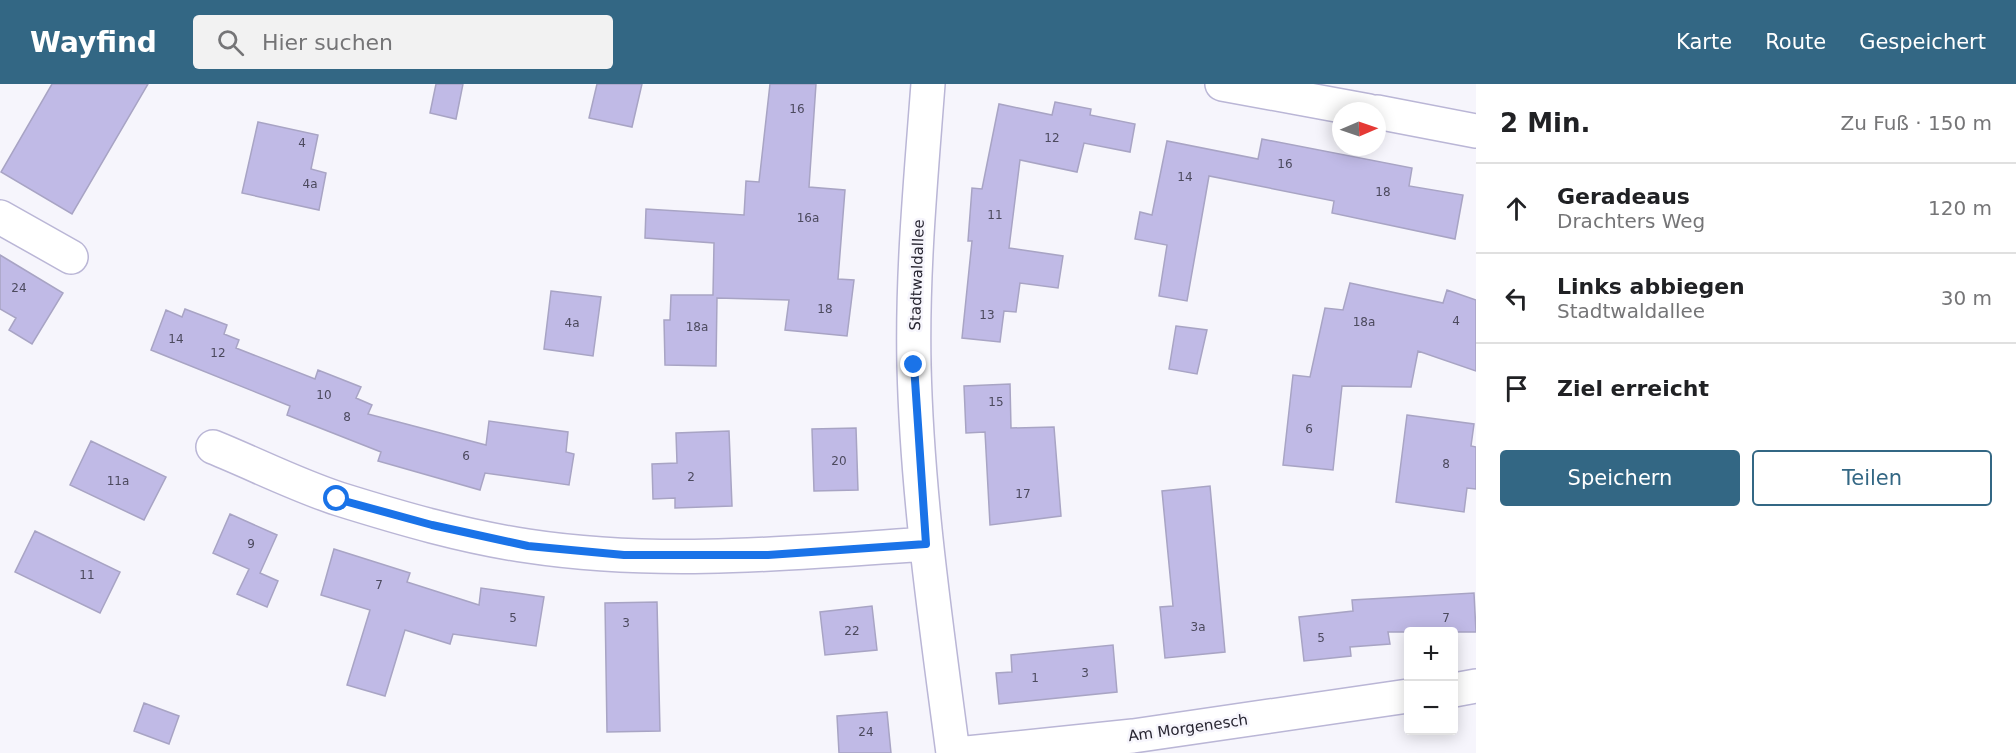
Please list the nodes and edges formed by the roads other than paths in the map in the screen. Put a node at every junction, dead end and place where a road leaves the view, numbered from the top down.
1 (928, 84) edge
2 (1222, 84) edge
3 (1332, 104) edge
4 (1386, 114) edge
5 (1476, 131) edge
6 (0, 217) edge
7 (71, 257) dead end
8 (213, 447) dead end
9 (926, 544) junction
10 (1476, 686) edge
11 (1458, 689) edge
12 (1404, 697) edge
13 (953, 753) edge
14 (967, 753) edge

1 - 9 street, Stadtwaldallee
2 - 3 street
4 - 5 street
6 - 7 street
8 - 9 street
9 - 13 street, Stadtwaldallee
10 - 11 street
12 - 14 street, Am Morgenesch

